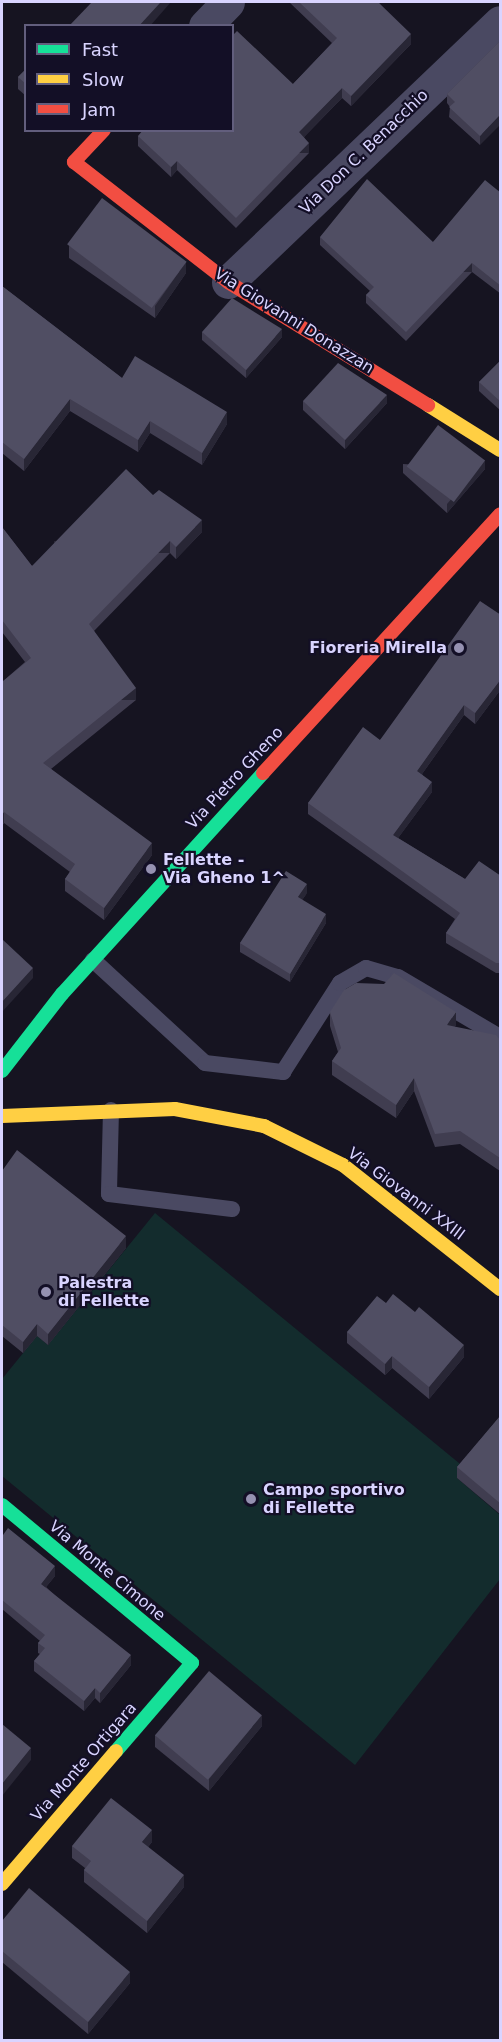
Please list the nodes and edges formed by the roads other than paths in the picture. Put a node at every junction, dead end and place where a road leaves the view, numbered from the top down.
1 (228, 2) edge
2 (501, 22) edge
3 (207, 24) edge
4 (102, 132) edge
5 (228, 282) junction
6 (501, 450) edge
7 (501, 514) edge
8 (93, 960) junction
9 (501, 1037) edge
10 (2, 1071) edge
11 (111, 1110) junction
12 (2, 1116) edge
13 (232, 1209) dead end
14 (501, 1289) edge
15 (2, 1505) edge
16 (192, 1663) joint
17 (2, 1884) edge

1 - 3 street
2 - 5 street, Via Don C. Benacchio
4 - 5 street, Via Giovanni Donazzan
5 - 6 street, Via Giovanni Donazzan
7 - 8 street, Via Pietro Gheno
8 - 9 lane
8 - 10 street, Via Pietro Gheno
11 - 12 street, Via Giovanni XXIII
11 - 13 lane
11 - 14 street, Via Giovanni XXIII
15 - 16 street, Via Monte Cimone
16 - 17 street, Via Monte Ortigara

